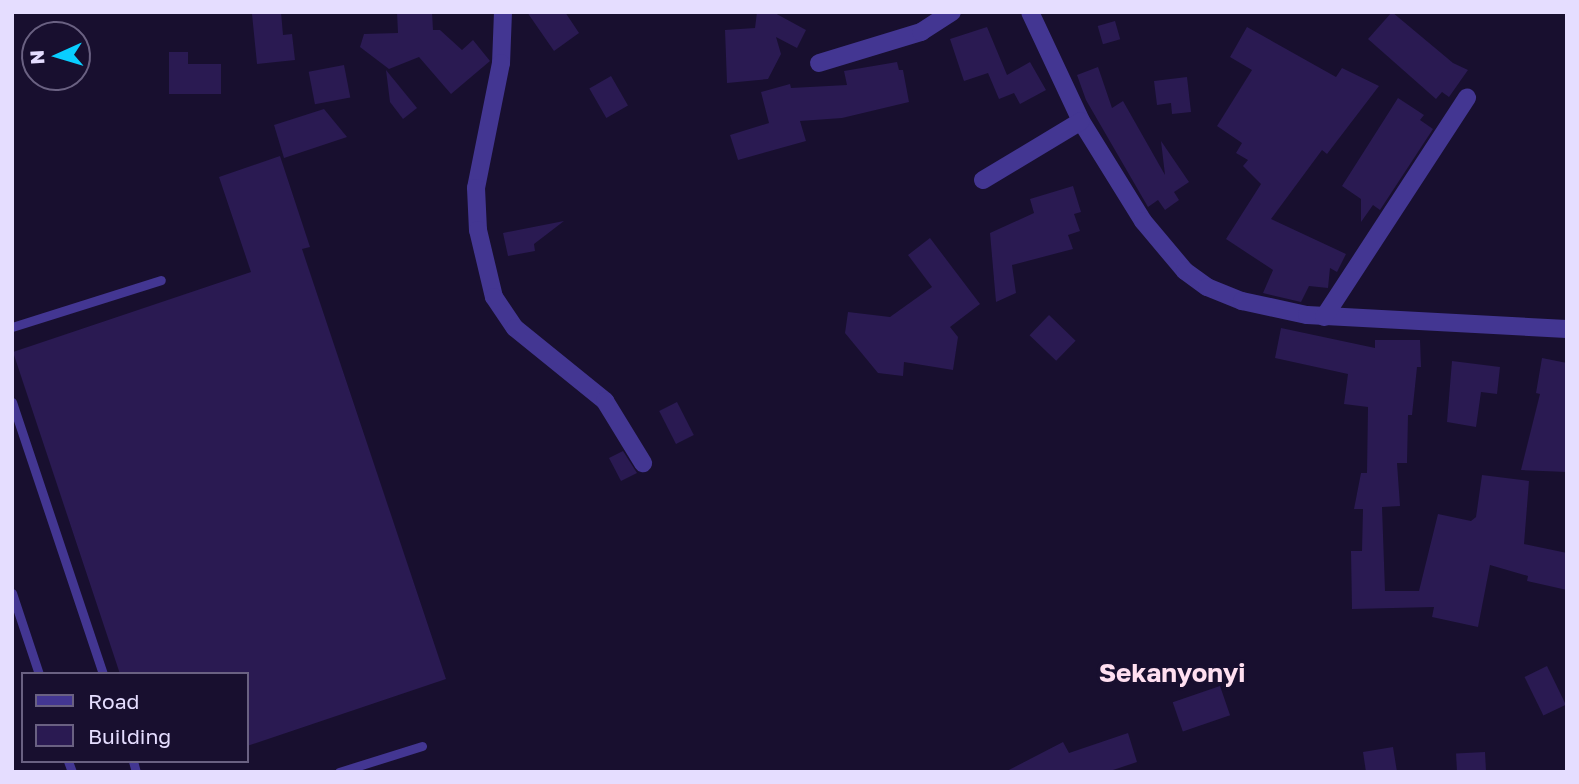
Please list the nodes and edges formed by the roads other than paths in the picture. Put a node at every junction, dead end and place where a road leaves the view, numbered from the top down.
1 (503, 12) edge
2 (952, 12) edge
3 (1030, 12) edge
4 (819, 63) dead end
5 (1468, 98) dead end
6 (1081, 121) junction
7 (983, 180) dead end
8 (161, 279) dead end
9 (1324, 317) junction
10 (12, 327) edge
11 (1567, 329) edge
12 (12, 402) edge
13 (643, 463) dead end
14 (12, 593) edge
15 (38, 672) edge
16 (102, 672) edge
17 (422, 746) dead end
18 (339, 772) edge

1 - 13 street
2 - 4 street
3 - 6 street
5 - 9 street
6 - 7 street
6 - 9 street
8 - 10 lane
9 - 11 street
12 - 16 lane
14 - 15 lane
17 - 18 lane

